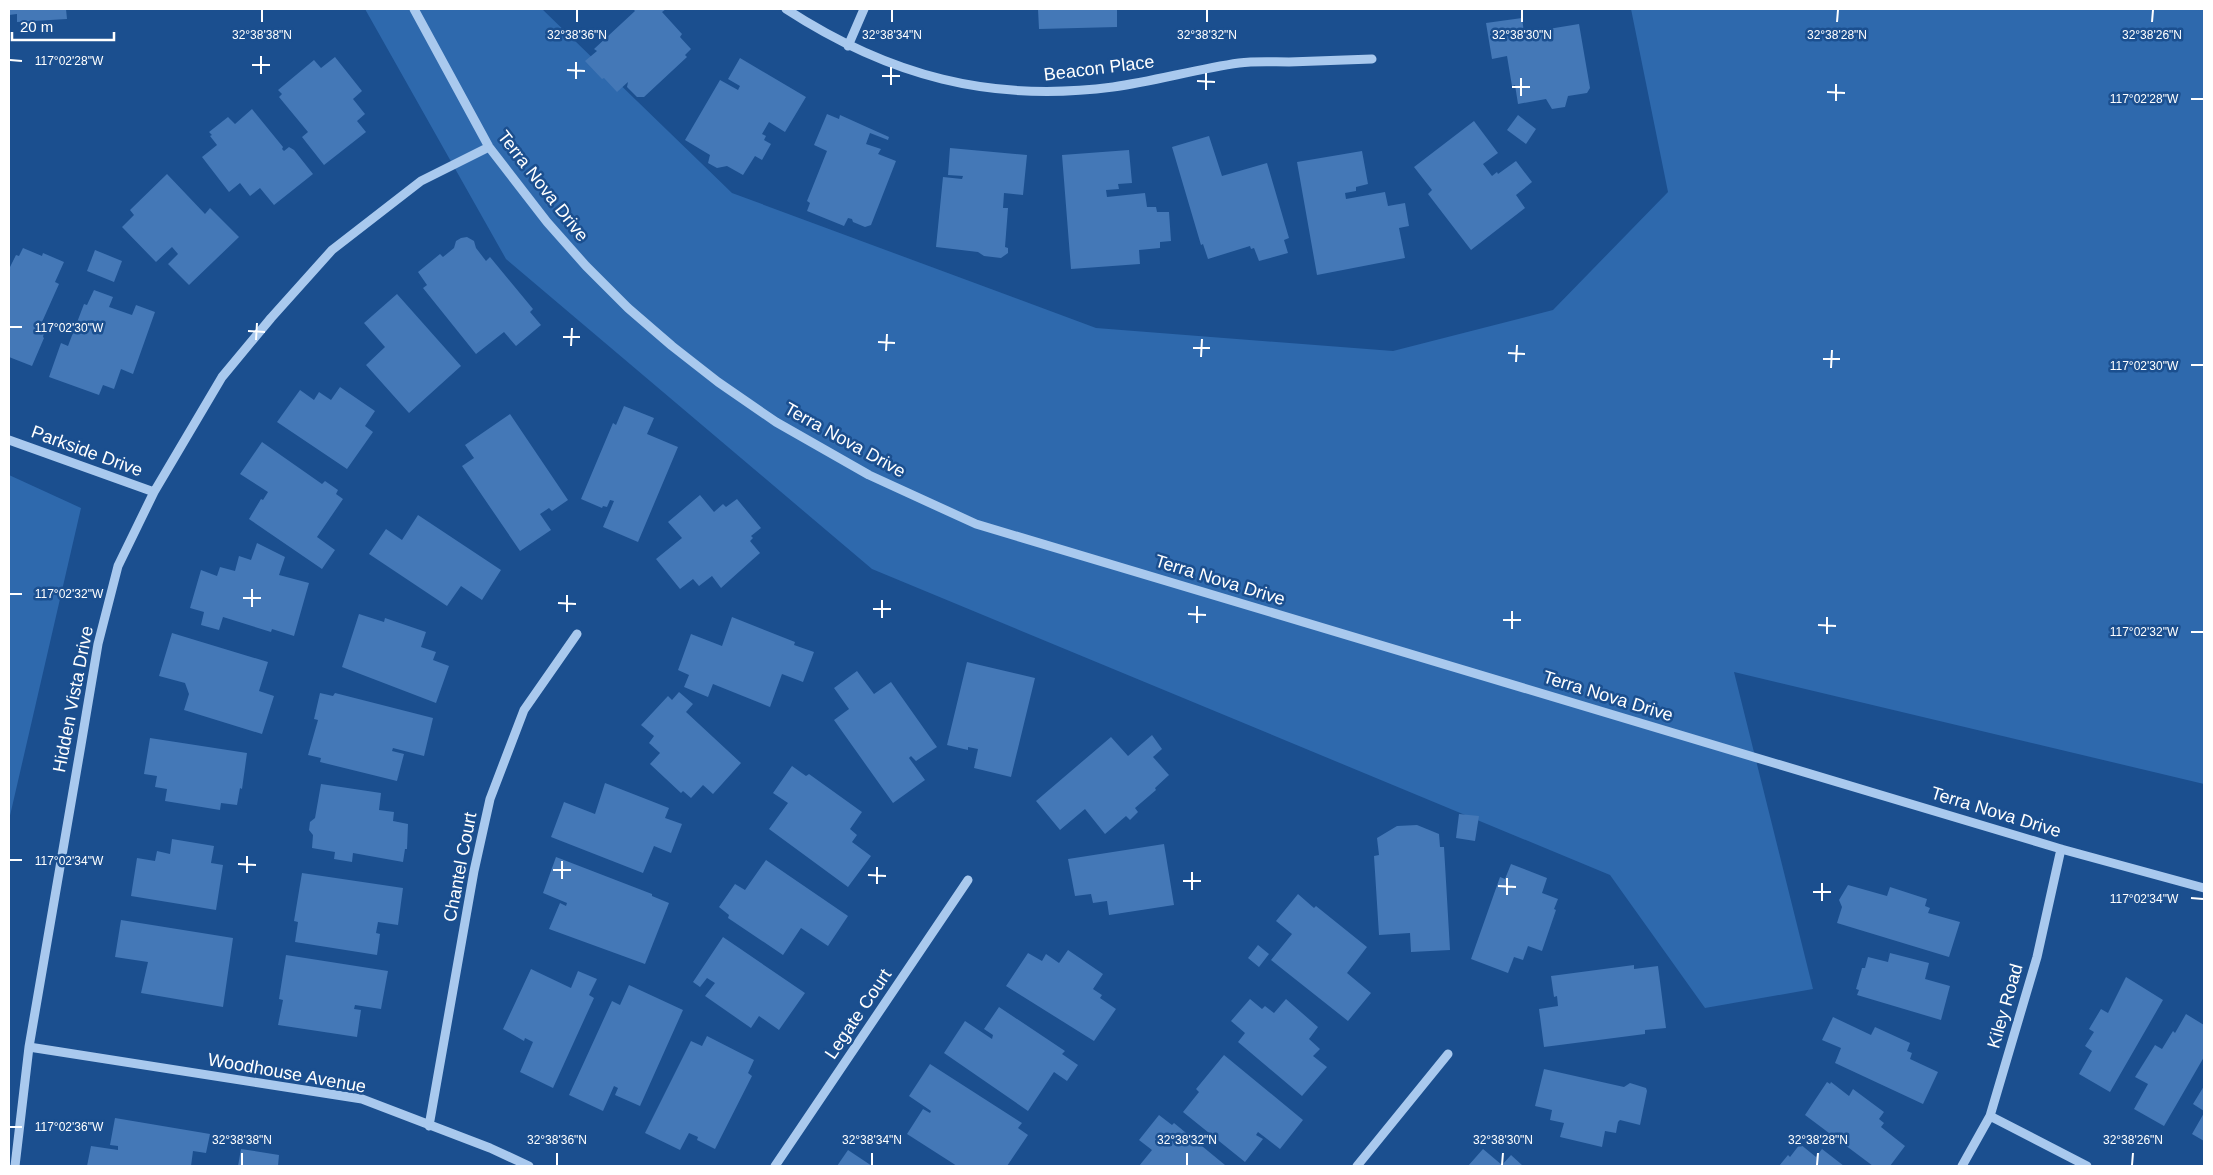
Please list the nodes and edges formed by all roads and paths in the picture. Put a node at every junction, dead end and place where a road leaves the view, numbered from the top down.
1 (414, 9) edge
2 (786, 9) edge
3 (864, 9) edge
4 (848, 46) junction
5 (1372, 59) dead end
6 (489, 148) junction
7 (9, 440) edge
8 (154, 492) junction
9 (577, 634) dead end
10 (2061, 849) junction
11 (968, 880) dead end
12 (2204, 888) edge
13 (29, 1047) junction
14 (1448, 1054) dead end
15 (1990, 1116) junction
16 (429, 1126) junction
17 (14, 1166) edge
18 (529, 1166) edge
19 (775, 1166) edge
20 (1356, 1166) edge
21 (1962, 1166) edge
22 (2087, 1166) edge

1 - 6 street, Terra Nova Drive
2 - 4 street, Beacon Place
3 - 4 street
4 - 5 street, Beacon Place
6 - 8 street, Hidden Vista Drive
6 - 10 street, Terra Nova Drive
7 - 8 street, Parkside Drive
8 - 13 street, Hidden Vista Drive
9 - 16 street, Chantel Court
10 - 12 street, Terra Nova Drive
10 - 15 street, Kiley Road
11 - 19 street, Legate Court
13 - 16 street, Woodhouse Avenue
13 - 17 street, Hidden Vista Drive
14 - 20 street
15 - 21 street, Kiley Road
15 - 22 street
16 - 18 street, Woodhouse Avenue

